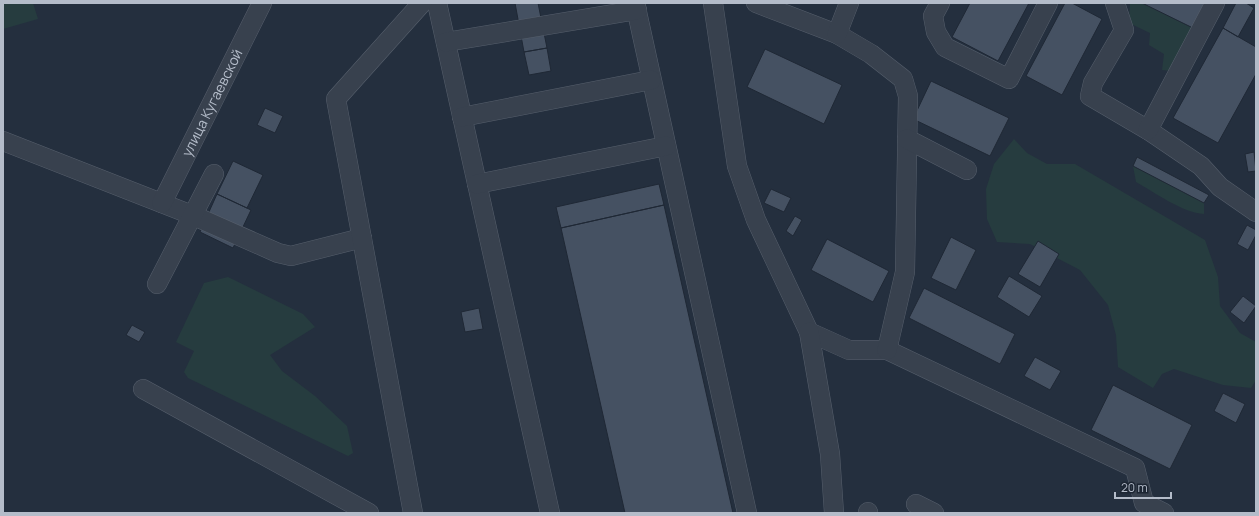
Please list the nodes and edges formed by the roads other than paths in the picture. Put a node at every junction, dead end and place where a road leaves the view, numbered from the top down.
1 (262, 3) edge
2 (422, 3) edge
3 (437, 3) edge
4 (592, 3) edge
5 (713, 3) edge
6 (756, 3) edge
7 (849, 3) edge
8 (940, 3) edge
9 (1048, 3) edge
10 (1115, 3) edge
11 (1215, 3) edge
12 (636, 7) edge
13 (608, 15) junction
14 (837, 34) junction
15 (446, 42) junction
16 (651, 80) junction
17 (462, 116) junction
18 (1148, 130) junction
19 (907, 139) junction
20 (3, 141) edge
21 (666, 146) junction
22 (967, 170) dead end
23 (214, 174) dead end
24 (478, 184) junction
25 (162, 203) junction
26 (1256, 212) edge
27 (192, 215) junction
28 (362, 238) junction
29 (156, 284) dead end
30 (809, 332) junction
31 (887, 350) junction
32 (143, 389) dead end
33 (916, 504) dead end
34 (1141, 508) edge
35 (369, 513) edge
36 (413, 513) edge
37 (550, 513) edge
38 (747, 513) edge
39 (834, 513) edge
40 (934, 513) edge
41 (1164, 513) edge

1 - 25 street, улица Кугаевской
2 - 28 street
3 - 15 street
4 - 13 street
5 - 30 street
6 - 14 street
7 - 14 street
8 - 9 street
10 - 18 street
11 - 18 street
12 - 13 street
12 - 16 street
13 - 15 street
14 - 19 street
15 - 17 street
16 - 17 street
16 - 21 street
17 - 24 street
18 - 26 street
19 - 22 street
19 - 31 street
20 - 25 street
21 - 24 street
21 - 38 street
23 - 27 street
24 - 37 street
25 - 27 street
27 - 28 street
27 - 29 street
28 - 36 street
30 - 31 street
30 - 39 street
31 - 34 street
32 - 35 street
33 - 40 street
34 - 41 street

